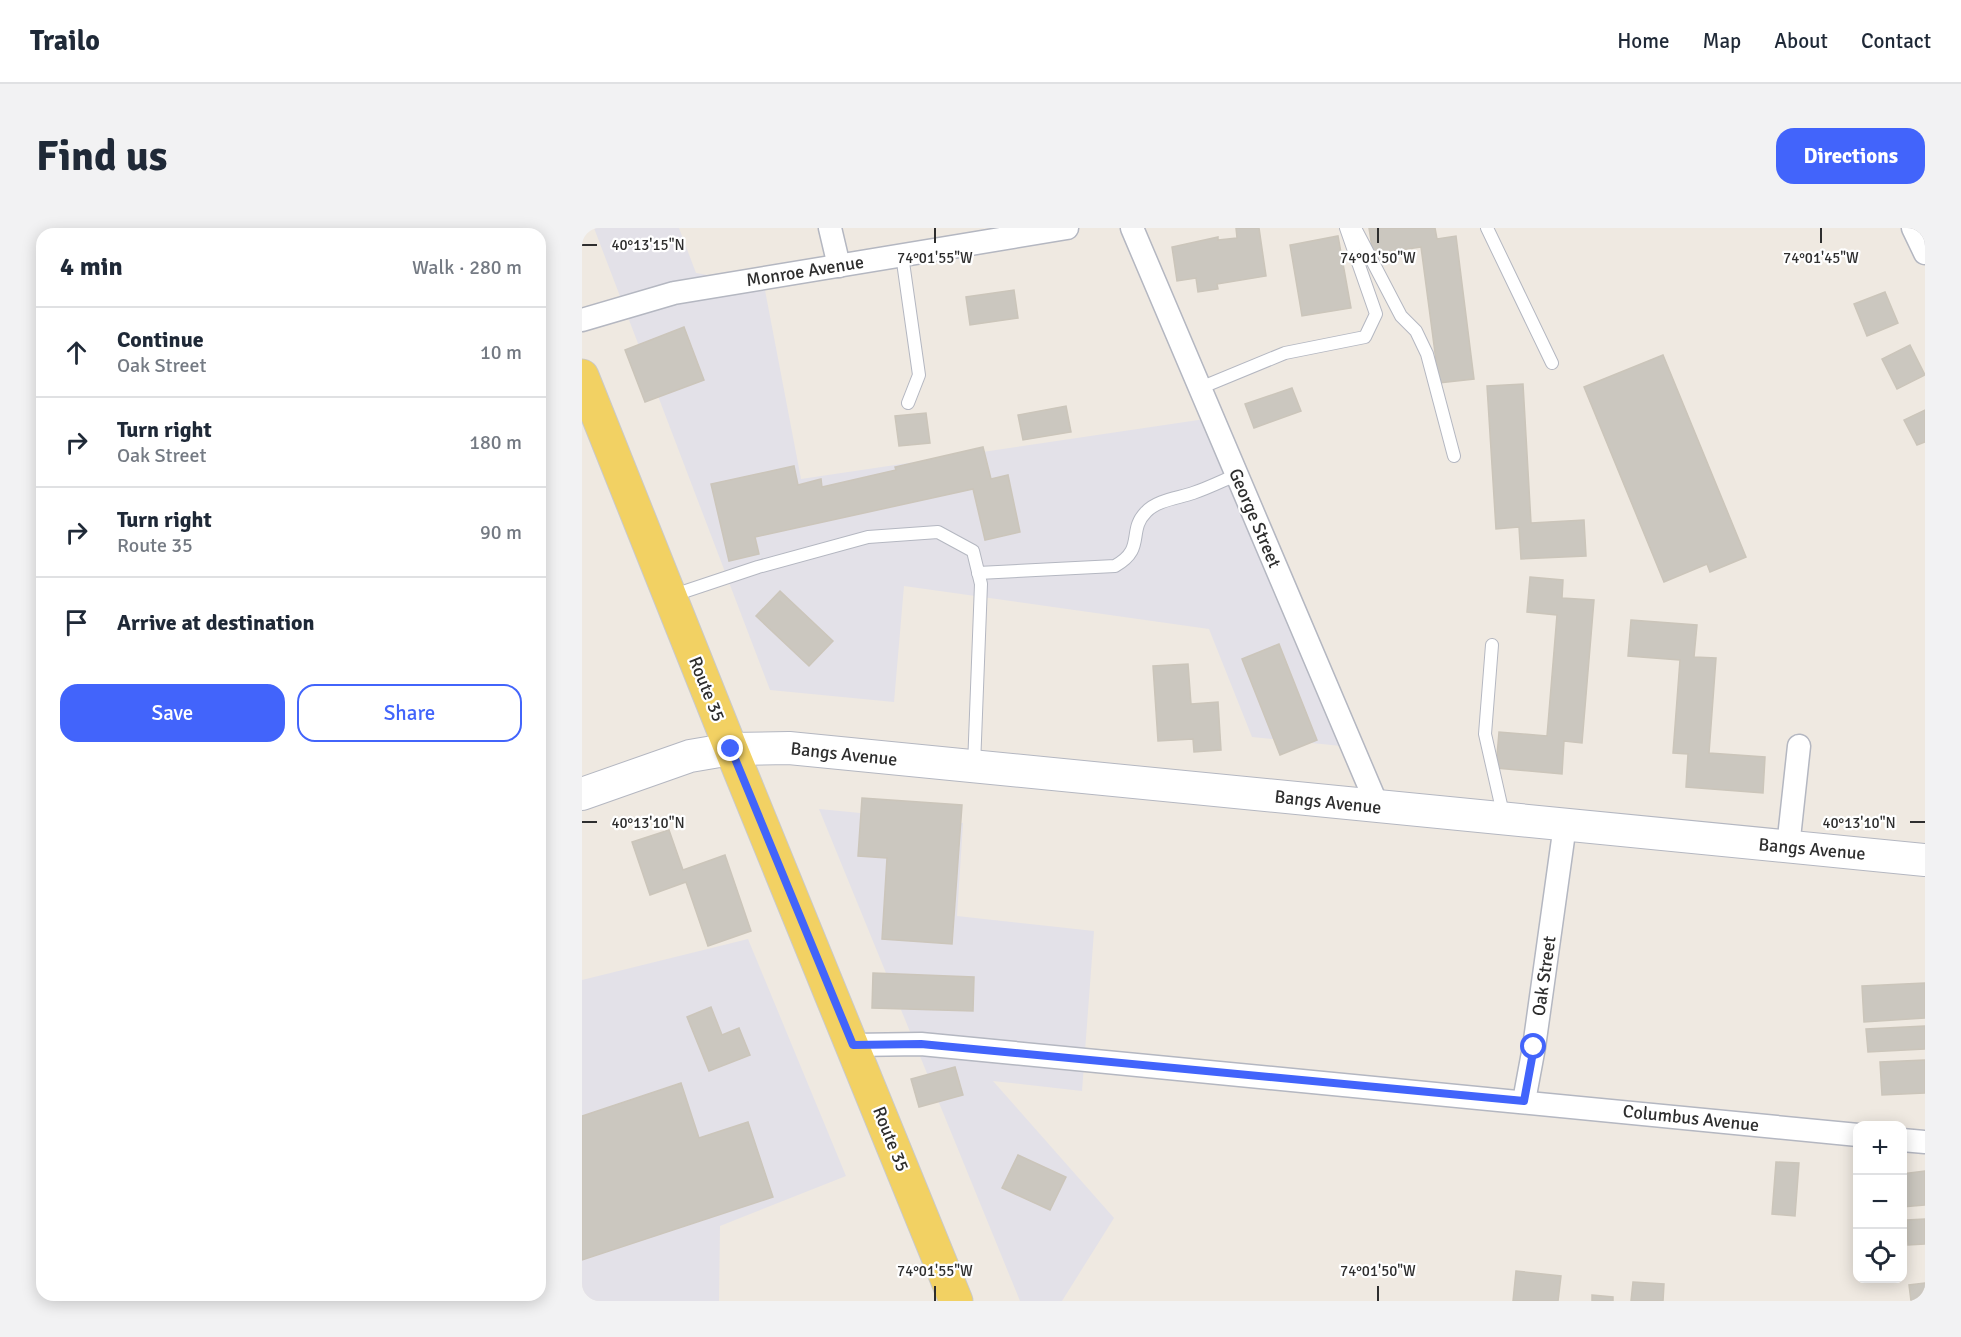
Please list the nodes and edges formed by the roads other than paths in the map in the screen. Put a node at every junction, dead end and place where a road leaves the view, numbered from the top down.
1 (830, 228) edge
2 (1067, 228) edge
3 (1132, 228) edge
4 (1346, 228) edge
5 (1355, 228) edge
6 (1487, 228) edge
7 (1913, 228) edge
8 (1024, 232) edge
9 (1925, 253) edge
10 (902, 255) junction
11 (839, 266) junction
12 (582, 320) edge
13 (1552, 363) dead end
14 (582, 376) edge
15 (1200, 388) junction
16 (908, 403) dead end
17 (1454, 456) dead end
18 (1236, 475) junction
19 (978, 573) junction
20 (670, 596) junction
21 (1492, 645) dead end
22 (1799, 746) dead end
23 (731, 749) junction
24 (974, 767) junction
25 (582, 794) edge
26 (1378, 807) junction
27 (1504, 819) junction
28 (1565, 825) junction
29 (1788, 847) junction
30 (1925, 860) edge
31 (853, 1045) junction
32 (1524, 1101) junction
33 (1853, 1135) edge
34 (1907, 1140) edge
35 (1925, 1142) edge
36 (956, 1301) edge

1 - 11 street
2 - 8 street, Monroe Avenue
3 - 15 street, George Street
4 - 15 lane
5 - 17 lane
6 - 13 lane
7 - 9 street
8 - 10 street, Monroe Avenue
10 - 11 street, Monroe Avenue
10 - 16 lane
11 - 12 street, Monroe Avenue
14 - 20 main road, Route 35
15 - 18 street, George Street
18 - 19 lane
18 - 26 street, George Street
19 - 20 lane
19 - 24 lane
20 - 23 main road, Route 35
21 - 27 lane
22 - 29 street
23 - 24 street, Bangs Avenue
23 - 25 street, Bangs Avenue
23 - 31 main road, Route 35
24 - 26 street, Bangs Avenue
26 - 27 street, Bangs Avenue
27 - 28 street, Bangs Avenue
28 - 29 street, Bangs Avenue
28 - 32 street, Oak Street
29 - 30 street, Bangs Avenue
31 - 32 street
31 - 36 main road, Route 35
32 - 33 street, Columbus Avenue
34 - 35 street

